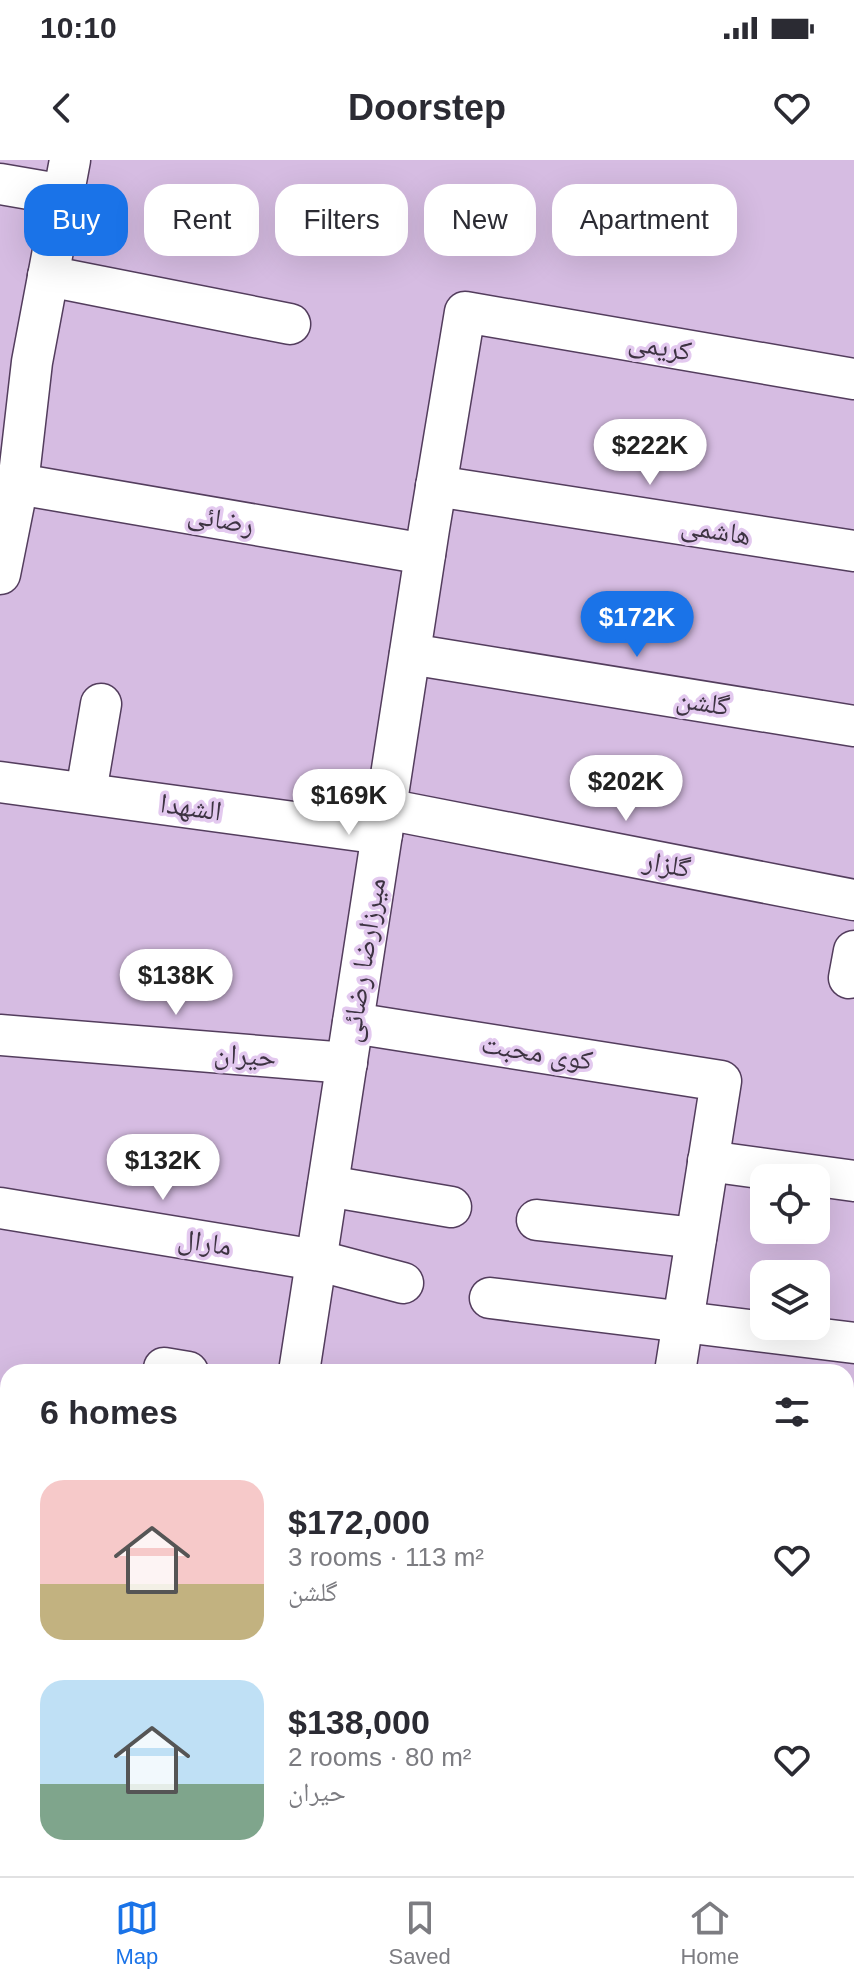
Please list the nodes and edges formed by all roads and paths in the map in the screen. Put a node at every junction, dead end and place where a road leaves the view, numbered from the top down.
1 (67, 178) edge
2 (0, 184) edge
3 (48, 276) junction
4 (465, 312) joint
5 (290, 324) dead end
6 (16, 358) edge
7 (854, 379) edge
8 (18, 484) junction
9 (436, 486) junction
10 (2, 551) edge
11 (854, 551) edge
12 (425, 554) junction
13 (410, 654) junction
14 (101, 704) dead end
15 (854, 726) edge
16 (0, 782) edge
17 (86, 792) junction
18 (384, 821) junction
19 (854, 900) edge
20 (353, 1023) junction
21 (0, 1035) edge
22 (347, 1063) junction
23 (708, 1161) junction
24 (854, 1181) edge
25 (328, 1186) junction
26 (451, 1207) dead end
27 (0, 1208) edge
28 (537, 1220) dead end
29 (696, 1238) junction
30 (316, 1260) junction
31 (403, 1283) dead end
32 (490, 1298) dead end
33 (683, 1323) junction
34 (854, 1343) edge
35 (300, 1364) edge
36 (676, 1364) edge

1 - 2 street
1 - 3 street
3 - 5 street
3 - 6 street
4 - 7 street, کریمی
4 - 9 street, میرزارضا رضائی
6 - 8 street
8 - 10 street
8 - 12 street, رضائی
9 - 11 street, هاشمی
9 - 12 street, میرزارضا رضائی
12 - 13 street, میرزارضا رضائی
13 - 15 street, گلشن
13 - 18 street, میرزارضا رضائی
14 - 17 street
16 - 17 street, الشهدا
17 - 18 street, الشهدا
18 - 19 street, گلزار
18 - 20 street, میرزارضا رضائی
20 - 22 street, میرزارضا رضائی
20 - 23 street, کوی محبت
21 - 22 street, حیران
22 - 25 street, میرزارضا رضائی
23 - 24 street
23 - 29 street
25 - 26 street
25 - 30 street, میرزارضا رضائی
27 - 30 street, مارال
28 - 29 street
29 - 33 street
30 - 31 street, مارال
30 - 35 street, میرزارضا رضائی
32 - 33 street
33 - 34 street
33 - 36 street

